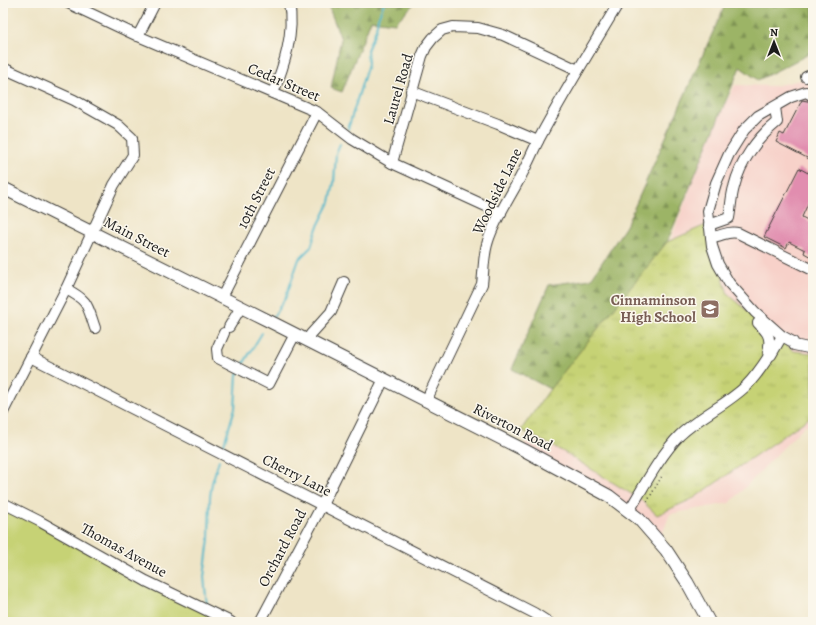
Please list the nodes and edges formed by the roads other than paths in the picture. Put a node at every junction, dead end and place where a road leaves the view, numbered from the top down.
1 (68, 3) edge
2 (155, 3) edge
3 (289, 3) edge
4 (618, 4) edge
5 (138, 36) junction
6 (3, 68) edge
7 (578, 70) junction
8 (411, 91) junction
9 (273, 93) junction
10 (813, 96) edge
11 (775, 107) junction
12 (317, 112) junction
13 (538, 141) junction
14 (392, 163) junction
15 (3, 188) edge
16 (501, 213) junction
17 (709, 225) junction
18 (92, 232) junction
19 (711, 237) junction
20 (813, 270) edge
21 (344, 282) dead end
22 (729, 283) junction
23 (66, 289) junction
24 (222, 298) junction
25 (240, 307) junction
26 (257, 315) joint
27 (95, 328) dead end
28 (295, 334) junction
29 (780, 334) junction
30 (308, 341) junction
31 (794, 345) junction
32 (813, 349) edge
33 (770, 355) junction
34 (31, 357) junction
35 (384, 379) junction
36 (426, 401) junction
37 (3, 412) edge
38 (3, 503) edge
39 (322, 505) junction
40 (629, 511) junction
41 (231, 622) edge
42 (260, 622) edge
43 (548, 622) edge
44 (709, 622) edge

1 - 5 street, Cedar Street
2 - 5 street
3 - 9 street
4 - 7 street, Woodside Lane
5 - 9 street, Cedar Street
6 - 18 street
7 - 8 street, Laurel Road
7 - 13 street, Woodside Lane
8 - 13 street
8 - 14 street, Laurel Road
9 - 12 street, Cedar Street
10 - 11 street
11 - 17 street
11 - 17 street
12 - 14 street, Cedar Street
12 - 24 street, 10th Street
13 - 16 street, Woodside Lane
14 - 16 street, Cedar Street
15 - 18 main road, Main Street
16 - 36 street, Woodside Lane
17 - 19 street
18 - 23 street
18 - 24 main road, Main Street
19 - 20 street
19 - 22 street
21 - 30 street
22 - 29 street
22 - 33 street
23 - 27 street
23 - 34 street
24 - 25 main road, Main Street
25 - 26 main road, Main Street
25 - 28 street
26 - 28 main road, Riverton Road
28 - 30 main road, Riverton Road
29 - 31 street
29 - 33 street
30 - 35 main road, Riverton Road
31 - 32 street
31 - 33 street
33 - 40 street
34 - 37 street
34 - 39 street, Cherry Lane
35 - 36 main road, Riverton Road
35 - 39 street, Orchard Road
36 - 40 main road, Riverton Road
38 - 41 street, Thomas Avenue
39 - 42 street, Orchard Road
39 - 43 street, Cherry Lane
40 - 44 main road, Riverton Road

